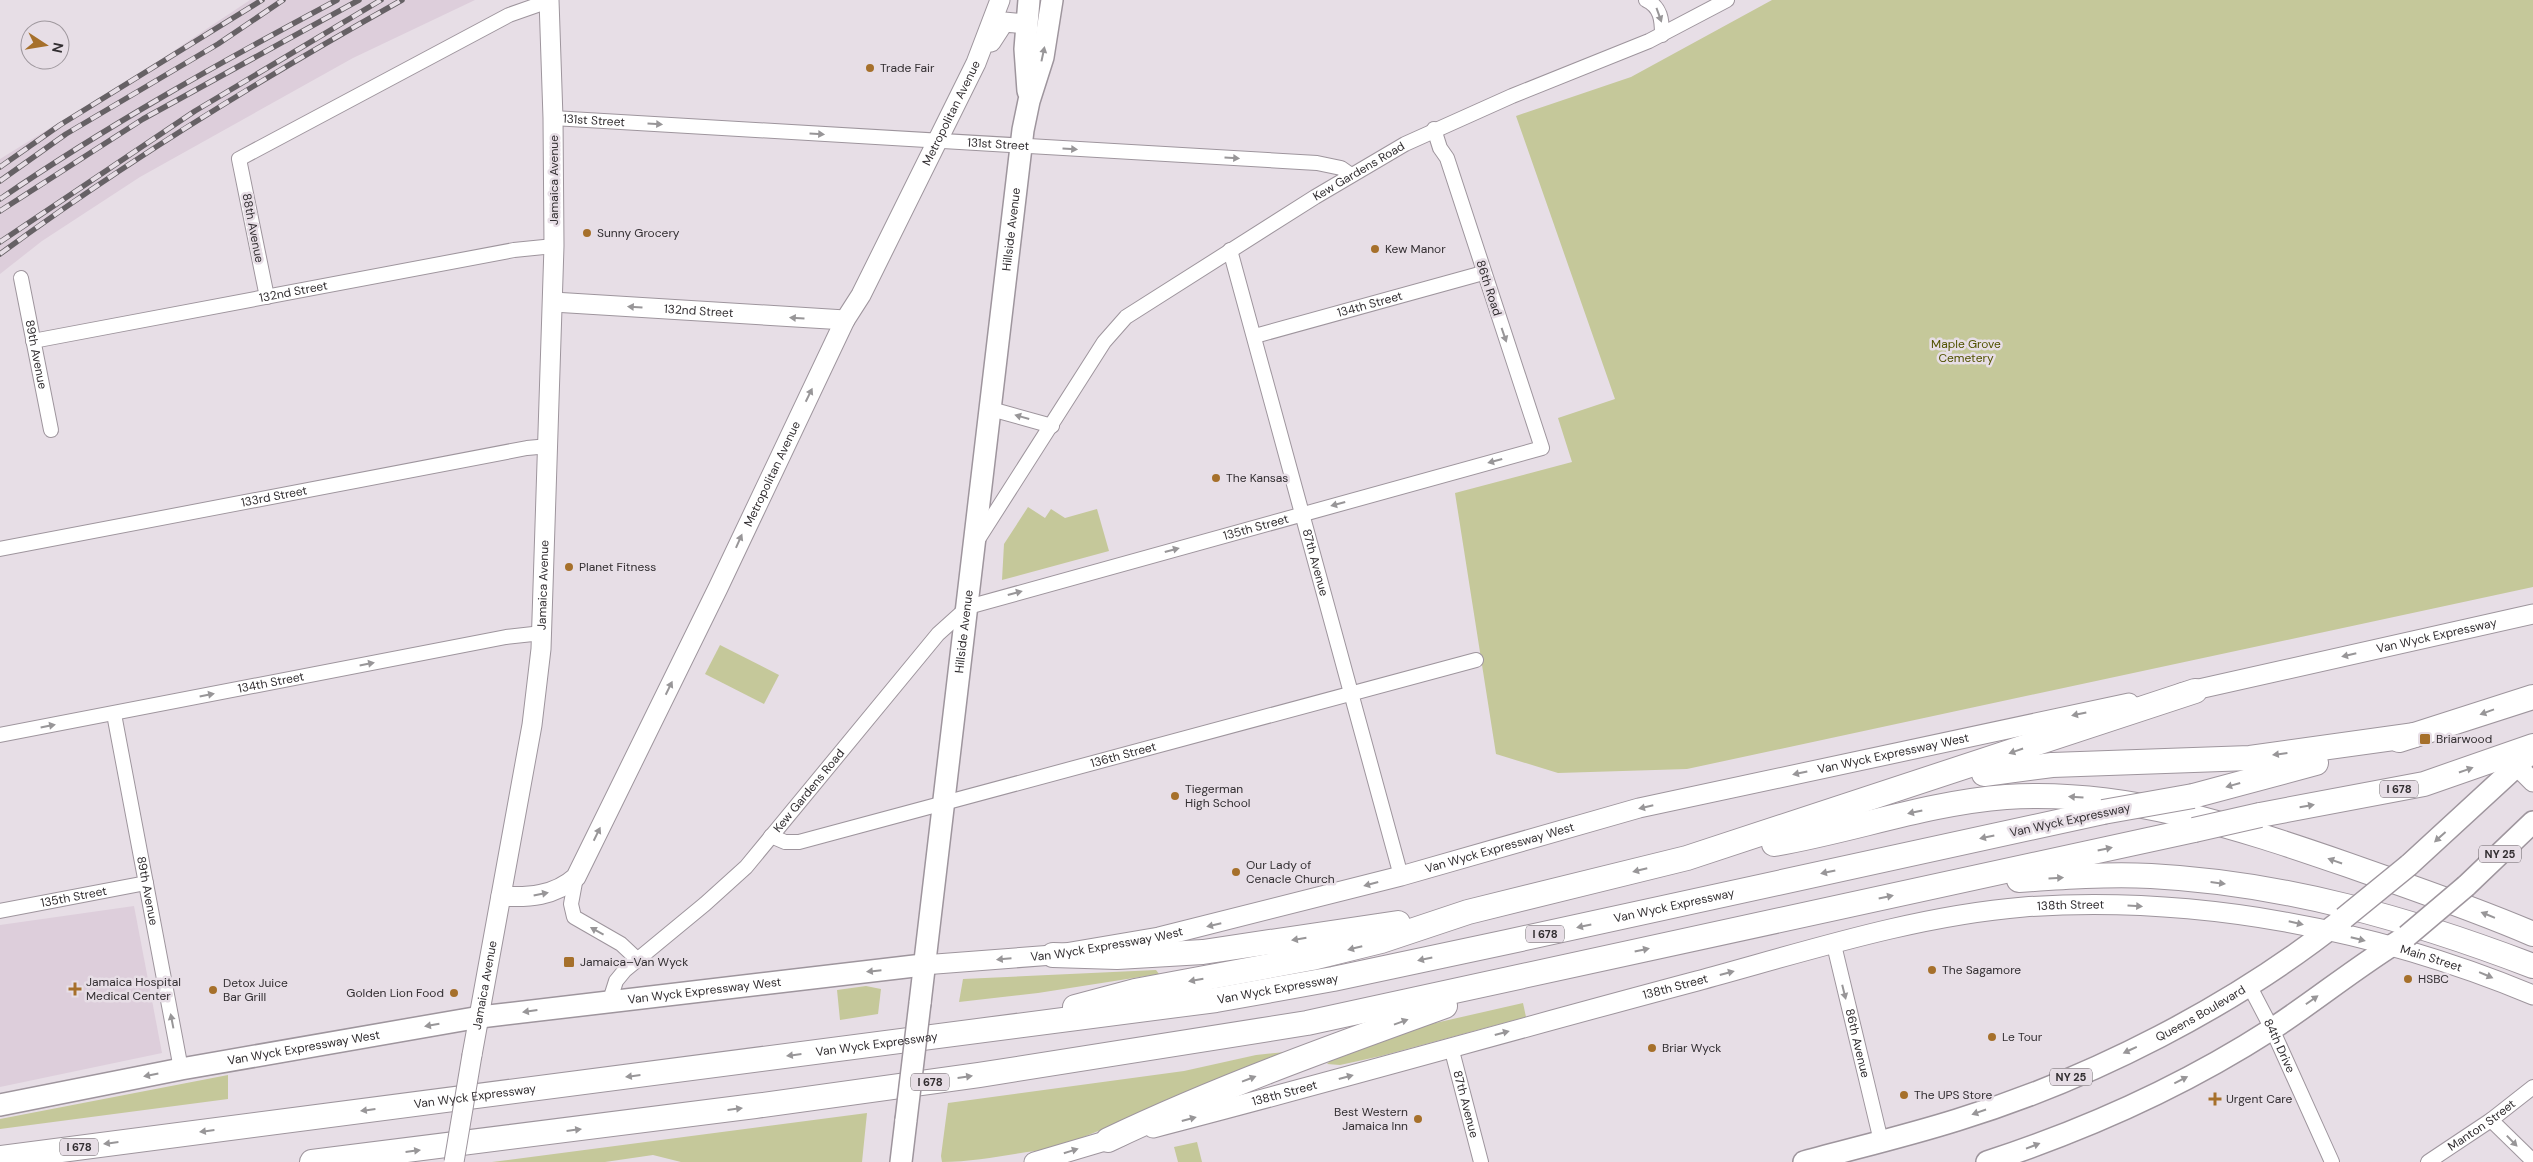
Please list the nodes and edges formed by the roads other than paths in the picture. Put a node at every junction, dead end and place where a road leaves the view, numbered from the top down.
1 (1000, 0) edge
2 (1029, 0) edge
3 (1052, 0) edge
4 (1646, 0) edge
5 (1727, 0) edge
6 (549, 1) edge
7 (1027, 24) junction
8 (1662, 35) junction
9 (976, 63) junction
10 (1029, 101) junction
11 (554, 118) junction
12 (1434, 129) junction
13 (936, 141) junction
14 (1021, 146) junction
15 (1351, 176) junction
16 (554, 246) junction
17 (1230, 250) junction
18 (1483, 272) junction
19 (21, 278) dead end
20 (267, 297) junction
21 (553, 302) junction
22 (845, 320) junction
23 (1255, 336) junction
24 (33, 341) junction
25 (991, 409) junction
26 (1052, 426) junction
27 (51, 430) dead end
28 (549, 446) junction
29 (1542, 448) joint
30 (1304, 514) junction
31 (975, 544) junction
32 (0, 549) edge
33 (968, 607) junction
34 (2533, 614) edge
35 (542, 633) junction
36 (1476, 660) dead end
37 (2195, 691) junction
38 (1352, 694) junction
39 (2533, 697) edge
40 (114, 714) junction
41 (0, 735) edge
42 (2415, 735) junction
43 (2533, 746) edge
44 (2533, 750) edge
45 (2517, 766) junction
46 (2533, 782) edge
47 (1879, 796) junction
48 (943, 804) junction
49 (2533, 822) edge
50 (771, 836) junction
51 (1687, 858) junction
52 (1402, 876) junction
53 (576, 877) junction
54 (146, 883) junction
55 (1937, 886) junction
56 (501, 896) junction
57 (0, 911) edge
58 (1468, 912) junction
59 (2336, 925) junction
60 (2533, 934) edge
61 (1834, 945) junction
62 (2389, 947) junction
63 (1053, 955) junction
64 (637, 959) junction
65 (923, 965) junction
66 (2533, 966) edge
67 (1543, 971) junction
68 (2249, 985) junction
69 (2533, 995) edge
70 (610, 1000) junction
71 (480, 1017) junction
72 (2272, 1029) junction
73 (981, 1032) junction
74 (1451, 1047) junction
75 (181, 1069) junction
76 (2533, 1087) edge
77 (0, 1105) edge
78 (2491, 1120) junction
79 (1108, 1140) junction
80 (1881, 1141) junction
81 (0, 1158) edge
82 (2533, 1161) edge
83 (312, 1162) edge
84 (454, 1162) edge
85 (901, 1162) edge
86 (1034, 1162) edge
87 (1480, 1162) edge
88 (1804, 1162) edge
89 (1987, 1162) edge
90 (2332, 1162) edge
91 (2428, 1162) edge

1 - 9 main road, Metropolitan Avenue
2 - 7 main road, Hillside Avenue
10 -> 3 main road, Hillside Avenue
4 -> 8 street
5 - 8 street, Kew Gardens Road
6 - 11 main road, Jamaica Avenue
6 - 20 street, 88th Avenue
7 - 9 main road
7 - 10 main road, Hillside Avenue
8 - 12 street, Kew Gardens Road
9 - 13 main road, Metropolitan Avenue
10 - 14 main road, Hillside Avenue
11 -> 13 street, 131st Street
11 - 16 main road, Jamaica Avenue
12 - 15 street, Kew Gardens Road
12 - 18 street, 86th Road
13 - 14 street, 131st Street
13 - 22 main road, Metropolitan Avenue
14 -> 15 street, 131st Street
14 - 25 main road, Hillside Avenue
15 - 17 street, Kew Gardens Road
16 - 20 street, 132nd Street
16 - 21 main road, Jamaica Avenue
17 - 23 street, 87th Avenue
17 - 26 street, Kew Gardens Road
18 - 23 street, 134th Street
18 -> 29 street, 86th Road
19 - 24 street, 89th Avenue
20 - 24 street, 132nd Street
22 -> 21 main road, 132nd Street
21 - 28 main road, Jamaica Avenue
53 -> 22 main road, Metropolitan Avenue
23 - 30 street, 87th Avenue
24 - 27 street, 89th Avenue
26 -> 25 street
25 - 31 main road, Hillside Avenue
26 - 31 street, Kew Gardens Road
28 - 32 street, 133rd Street
28 - 35 main road, Jamaica Avenue
29 -> 30 street, 135th Street
33 -> 30 street, 135th Street
30 - 38 street, 87th Avenue
31 - 33 main road, Hillside Avenue
33 - 48 main road, Hillside Avenue
33 - 50 street, Kew Gardens Road
34 -> 37 main road, Van Wyck Expressway
40 -> 35 street, 134th Street
35 - 56 main road, Jamaica Avenue
36 - 38 street, 136th Street
37 -> 47 highway
37 -> 52 main road, Van Wyck Expressway West
38 - 48 street, 136th Street
38 - 52 street, 87th Avenue
39 -> 42 highway, Van Wyck Expressway / I 678
41 -> 40 street, 134th Street
40 - 54 street, 89th Avenue
42 -> 47 highway
42 -> 73 highway, Van Wyck Expressway / I 678, bridge
55 -> 43 highway, I 678, bridge
44 - 45 main road, Queens Boulevard
45 - 46 main road
45 -> 59 main road, Queens Boulevard / NY 25, bridge
47 - 51 highway
48 - 50 street, 136th Street
48 - 65 main road, Hillside Avenue
49 - 62 main road, NY 25, bridge
50 - 64 street, Kew Gardens Road
51 -> 58 highway
60 -> 51 highway
52 -> 63 main road, Van Wyck Expressway West
56 -> 53 main road
64 -> 53 street
54 - 57 street, 135th Street
75 -> 54 street, 89th Avenue
55 -> 66 highway
67 -> 55 highway, I 678
56 - 71 main road, Jamaica Avenue
58 -> 63 highway
58 -> 73 highway
61 -> 59 main road, 138th Street
59 -> 62 main road, Main Street
59 - 68 main road, Queens Boulevard / NY 25
74 -> 61 main road, 138th Street
61 -> 80 street, 86th Avenue
62 -> 69 main road, Main Street
72 -> 62 main road, NY 25
63 -> 65 main road, Van Wyck Expressway West
64 - 70 street, Kew Gardens Road
65 -> 70 main road, Van Wyck Expressway West
65 - 85 main road, Hillside Avenue, bridge
79 -> 67 highway
83 -> 67 highway, I 678
68 - 72 street, 84th Drive
68 -> 80 main road, Queens Boulevard / NY 25
70 -> 71 main road, Van Wyck Expressway West
71 -> 75 main road, Van Wyck Expressway West
71 - 84 main road, Jamaica Avenue, bridge
89 -> 72 main road, NY 25
72 - 90 street, 84th Drive
73 -> 81 highway, Van Wyck Expressway / I 678
79 -> 74 main road, 138th Street
74 - 87 street, 87th Avenue
75 -> 77 main road, Van Wyck Expressway West
76 - 78 street, Manton Street
78 -> 82 street
78 - 91 street, Manton Street
86 -> 79 main road, 138th Street
80 - 88 main road, Queens Boulevard / NY 25

